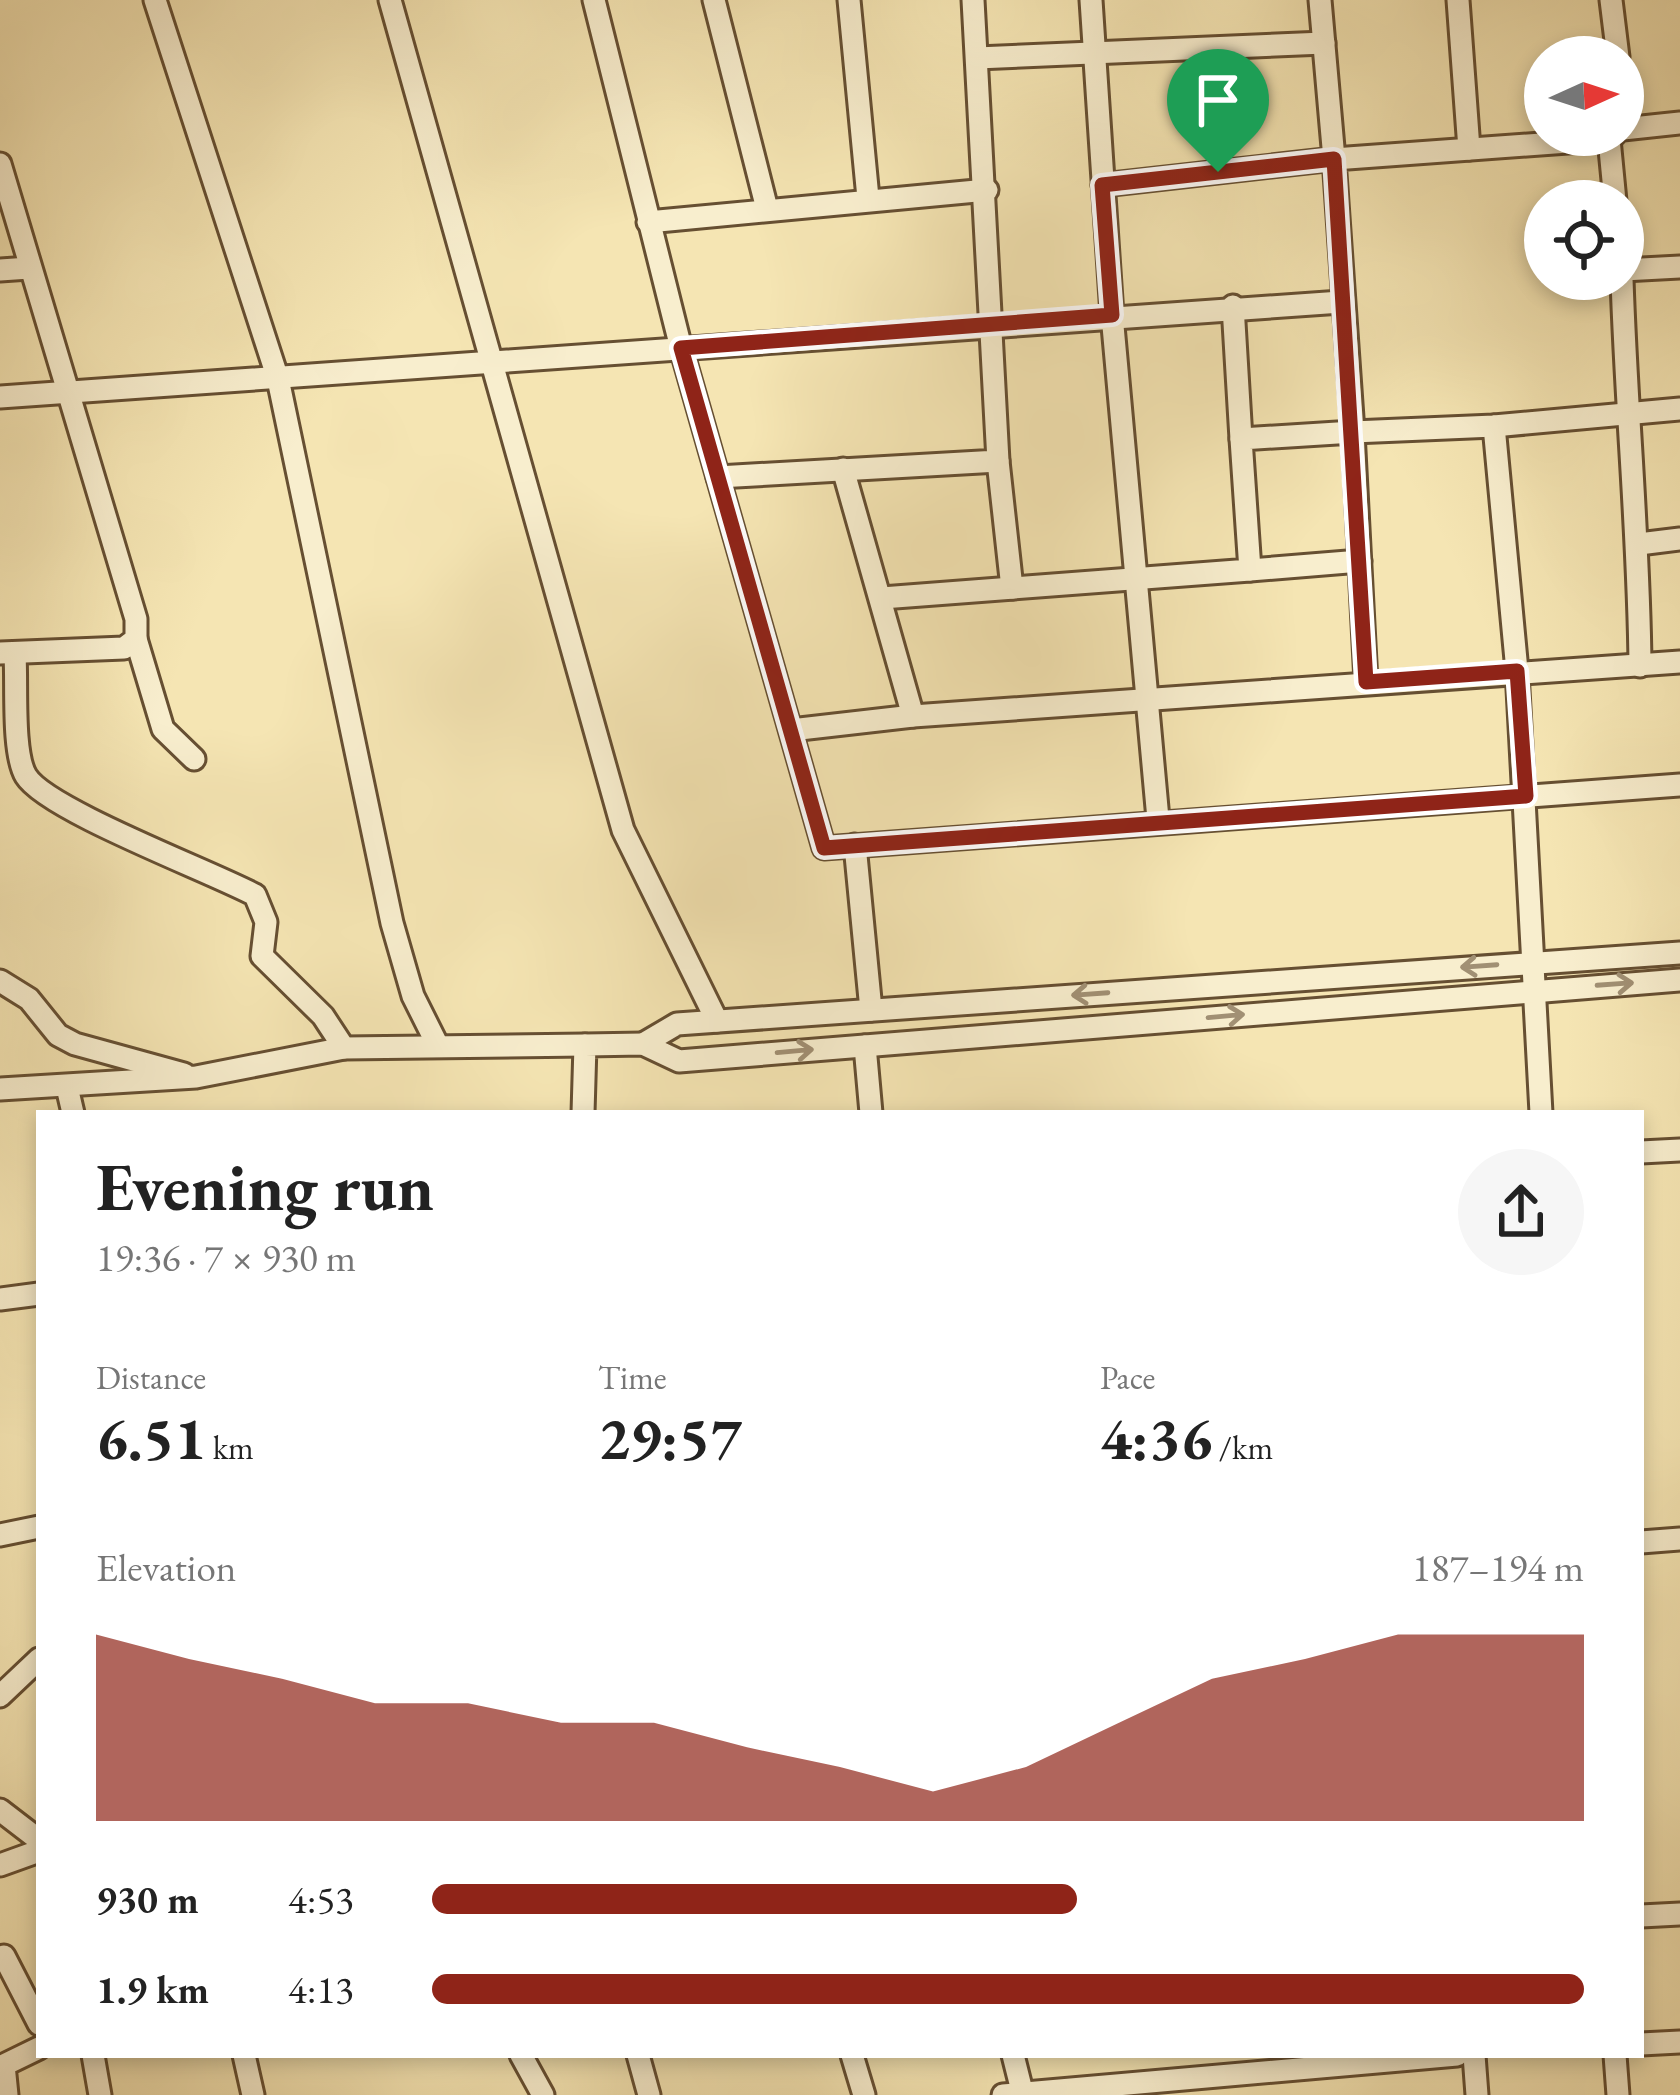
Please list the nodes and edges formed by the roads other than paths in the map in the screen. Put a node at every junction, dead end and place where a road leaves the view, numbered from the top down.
1 (155, 0) edge
2 (390, 0) edge
3 (594, 0) edge
4 (714, 0) edge
5 (850, 0) edge
6 (973, 0) edge
7 (1091, 0) edge
8 (1320, 0) edge
9 (1458, 0) edge
10 (1612, 0) edge
11 (1616, 36) edge
12 (1324, 44) junction
13 (1094, 56) junction
14 (977, 58) junction
15 (1680, 123) edge
16 (1644, 126) edge
17 (1524, 141) edge
18 (1469, 148) junction
19 (1334, 159) junction
20 (0, 164) edge
21 (1102, 185) junction
22 (987, 190) junction
23 (868, 198) junction
24 (767, 209) junction
25 (648, 222) junction
26 (1680, 267) edge
27 (29, 268) junction
28 (1644, 269) edge
29 (0, 270) edge
30 (1623, 300) edge
31 (1341, 302) junction
32 (1233, 306) junction
33 (1112, 315) junction
34 (991, 326) junction
35 (681, 348) junction
36 (490, 364) junction
37 (278, 379) junction
38 (67, 390) junction
39 (0, 397) edge
40 (1680, 409) edge
41 (1626, 412) junction
42 (1494, 427) junction
43 (1353, 431) junction
44 (1241, 439) junction
45 (998, 461) junction
46 (843, 469) junction
47 (718, 477) junction
48 (1680, 539) edge
49 (1639, 544) junction
50 (1360, 560) junction
51 (1250, 570) junction
52 (1133, 578) junction
53 (1012, 588) junction
54 (882, 598) junction
55 (136, 639) junction
56 (8, 655) edge
57 (1680, 662) edge
58 (1640, 666) junction
59 (1517, 671) junction
60 (1366, 682) junction
61 (1147, 698) junction
62 (913, 716) junction
63 (790, 730) junction
64 (194, 759) dead end
65 (1680, 784) edge
66 (1526, 796) junction
67 (1158, 819) junction
68 (855, 845) junction
69 (1680, 953) edge
70 (1534, 962) junction
71 (1680, 980) edge
72 (0, 981) edge
73 (1536, 991) junction
74 (871, 1010) junction
75 (717, 1021) junction
76 (644, 1044) junction
77 (585, 1045) junction
78 (438, 1046) junction
79 (865, 1046) junction
80 (344, 1048) junction
81 (196, 1077) junction
82 (68, 1087) junction
83 (0, 1089) edge
84 (72, 1110) edge
85 (583, 1110) edge
86 (872, 1110) edge
87 (1541, 1110) edge
88 (1680, 1150) edge
89 (1644, 1152) edge
90 (36, 1294) edge
91 (0, 1299) edge
92 (36, 1528) edge
93 (0, 1535) edge
94 (1680, 1539) edge
95 (1644, 1543) edge
96 (36, 1662) edge
97 (0, 1696) edge
98 (0, 1810) edge
99 (36, 1838) edge
100 (36, 1852) edge
101 (0, 1865) edge
102 (1680, 1915) edge
103 (1644, 1916) edge
104 (4, 1956) dead end
105 (36, 2018) edge
106 (1680, 2042) edge
107 (1644, 2044) edge
108 (36, 2049) edge
109 (94, 2058) edge
110 (245, 2058) edge
111 (523, 2058) edge
112 (639, 2058) edge
113 (853, 2058) edge
114 (1012, 2058) edge
115 (1143, 2058) edge
116 (1371, 2058) edge
117 (1474, 2058) edge
118 (1616, 2058) edge
119 (1257, 2062) edge
120 (1148, 2079) junction
121 (1016, 2093) edge
122 (8, 2095) edge
123 (100, 2095) edge
124 (253, 2095) edge
125 (543, 2095) edge
126 (649, 2095) edge
127 (864, 2095) edge
128 (1477, 2095) edge
129 (1618, 2095) edge

1 - 37 street
2 - 36 street
3 - 25 street
4 - 24 street
5 - 23 street
6 - 14 street
7 - 13 street
8 - 12 street
9 - 18 street
10 - 11 street
12 - 13 street
12 - 19 street
13 - 14 street
13 - 21 street
14 - 22 street
15 - 16 street
17 - 18 street
18 - 19 street
19 - 21 street
19 - 31 street
20 - 27 street
21 - 33 street
22 - 23 street
22 - 34 street
23 - 24 street
24 - 25 street
25 - 35 street
26 - 28 street
27 - 29 street
27 - 38 street
30 - 41 street
31 - 32 street
31 - 43 street
32 - 33 street
32 - 44 street
33 - 34 street
33 - 52 street
34 - 35 street
34 - 45 street
35 - 36 street
35 - 47 street
36 - 37 street
36 - 75 street
37 - 38 street
37 - 78 street
38 - 39 street
38 - 55 street
40 - 41 street
41 - 42 street
41 - 49 street
42 - 43 street
42 - 59 street
43 - 44 street
43 - 50 street
44 - 51 street
45 - 46 street
45 - 53 street
46 - 47 street
46 - 54 street
47 - 63 street
48 - 49 street
49 - 58 street
50 - 51 street
50 - 60 street
51 - 52 street
52 - 53 street
52 - 61 street
53 - 54 street
54 - 62 street
55 - 56 street
55 - 64 street
56 - 80 street
57 - 58 street
58 - 59 street
59 - 60 street
59 - 66 street
60 - 61 street
61 - 62 street
61 - 67 street
62 - 63 street
63 - 68 street
65 - 66 street
66 - 67 street
66 - 70 street
67 - 68 street
68 - 74 street
69 - 70 street
70 - 73 street
70 -> 74 street
73 -> 71 street
72 - 81 street
79 -> 73 street
73 - 87 street
74 - 75 street
75 - 76 street
76 - 77 street
76 -> 79 street
77 - 78 street
77 - 85 street
78 - 80 street
79 - 86 street
80 - 81 street
81 - 82 street
82 - 83 street
82 - 84 street
88 - 89 street
90 - 91 street
92 - 93 street
94 - 95 street
96 - 97 street
98 - 99 street
100 - 101 street
102 - 103 street
104 - 105 street
106 - 107 street
108 - 122 street
109 - 123 street
110 - 124 street
111 - 125 street
112 - 126 street
113 - 127 street
114 - 121 street
115 - 120 street
116 - 119 street
117 - 128 street
118 - 129 street
119 - 120 street
120 - 121 street

